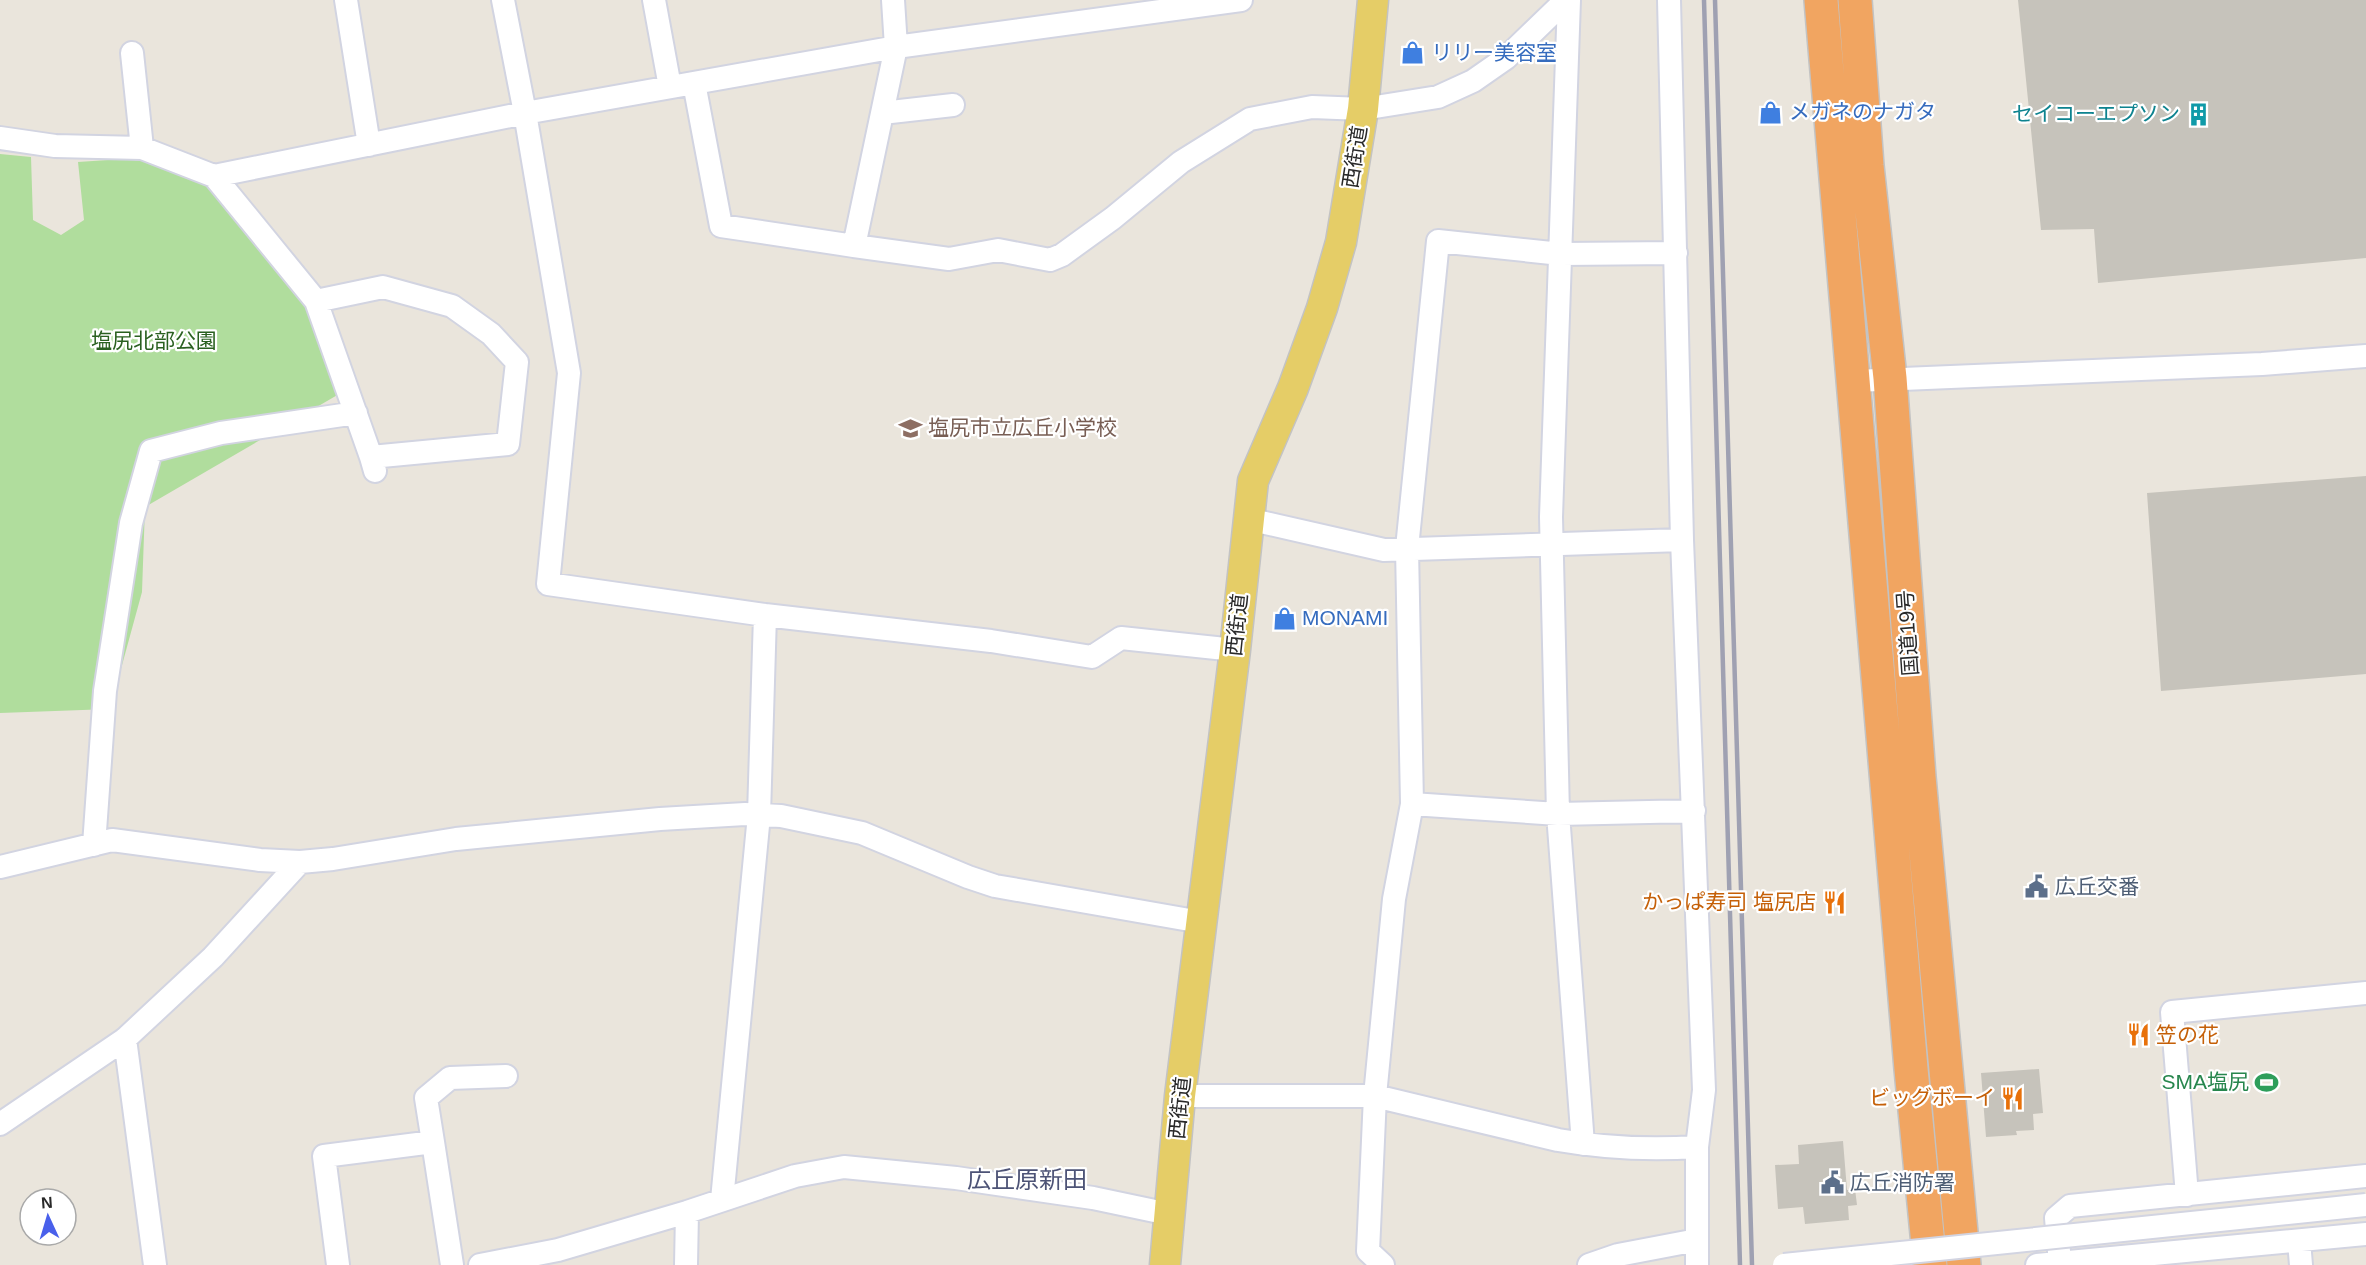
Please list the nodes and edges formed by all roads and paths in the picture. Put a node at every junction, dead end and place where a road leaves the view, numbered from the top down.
1 (346, 0) edge
2 (503, 0) edge
3 (654, 0) edge
4 (892, 0) edge
5 (1241, 0) edge
6 (1373, 0) edge
7 (1567, 0) edge
8 (1669, 0) edge
9 (1821, 0) edge
10 (1855, 0) edge
11 (896, 47) junction
12 (132, 53) dead end
13 (694, 83) junction
14 (670, 87) junction
15 (953, 105) dead end
16 (1363, 109) junction
17 (882, 112) junction
18 (525, 113) junction
19 (0, 138) edge
20 (369, 145) junction
21 (142, 148) junction
22 (214, 176) junction
23 (854, 246) junction
24 (1676, 253) junction
25 (1561, 254) junction
26 (316, 301) junction
27 (2366, 356) edge
28 (1890, 378) junction
29 (1855, 381) junction
30 (356, 413) junction
31 (1248, 519) junction
32 (1682, 540) junction
33 (1553, 543) junction
34 (1407, 548) junction
35 (765, 615) junction
36 (1235, 650) junction
37 (1412, 804) junction
38 (1694, 811) junction
39 (1558, 814) junction
40 (759, 815) junction
41 (94, 845) junction
42 (300, 862) junction
43 (0, 867) edge
44 (1202, 922) junction
45 (2366, 993) edge
46 (125, 1039) junction
47 (506, 1076) dead end
48 (1180, 1096) junction
49 (1375, 1096) junction
50 (0, 1124) edge
51 (433, 1142) junction
52 (1583, 1144) junction
53 (1697, 1147) junction
54 (2366, 1176) edge
55 (2187, 1195) junction
56 (722, 1200) junction
57 (2366, 1205) edge
58 (687, 1212) junction
59 (1169, 1214) junction
60 (2366, 1234) edge
61 (1697, 1240) junction
62 (2299, 1241) junction
63 (2060, 1263) junction
64 (155, 1265) edge
65 (338, 1265) edge
66 (452, 1265) edge
67 (480, 1265) edge
68 (686, 1265) edge
69 (1165, 1265) edge
70 (1383, 1265) edge
71 (1589, 1265) edge
72 (1697, 1265) edge
73 (1784, 1265) edge
74 (1930, 1265) edge
75 (1965, 1265) edge
76 (2037, 1265) edge
77 (2301, 1265) edge

1 - 20 street
2 - 18 street
3 - 14 street
4 - 11 street
5 - 11 street
6 - 16 main road, 西街道
7 - 16 street
7 - 25 street
8 - 24 street
9 - 29 highway, 国道19号
10 - 28 highway, 国道19号
11 - 13 street
11 - 17 street
12 - 21 street
13 - 14 street
13 - 23 street
14 - 18 street
15 - 17 street
16 - 23 street
16 - 31 main road, 西街道
17 - 23 street
18 - 20 street
18 - 35 street
19 - 21 street
20 - 22 street
21 - 22 street
22 - 26 street
24 - 25 street
24 - 32 street
25 - 33 street
25 - 34 street
26 - 30 street
26 - 30 street
27 - 28 street
28 - 29 street
28 - 75 highway, 国道19号
29 - 74 highway, 国道19号
30 - 41 street
31 - 34 street
31 - 36 main road, 西街道
32 - 33 street
32 - 38 street
33 - 34 street
33 - 39 street
34 - 37 street
35 - 36 street
35 - 40 street
36 - 44 main road, 西街道
37 - 39 street
37 - 49 street
38 - 39 street
38 - 53 street
39 - 52 street
40 - 42 street
40 - 44 street
40 - 56 street
41 - 42 street
41 - 43 street
42 - 46 street
44 - 48 main road, 西街道
45 - 55 street
46 - 50 street
46 - 64 street
47 - 51 street
48 - 49 street
48 - 59 main road, 西街道
49 - 52 street
49 - 70 street
51 - 65 street
51 - 66 street
52 - 53 street
53 - 61 street
54 - 55 street
55 - 63 street
56 - 58 street
56 - 59 street
57 - 73 street, bridge
58 - 67 street
58 - 68 street
59 - 69 main road, 西街道
60 - 62 street
61 - 71 street
61 - 72 street
62 - 63 street
62 - 77 street
63 - 76 street

